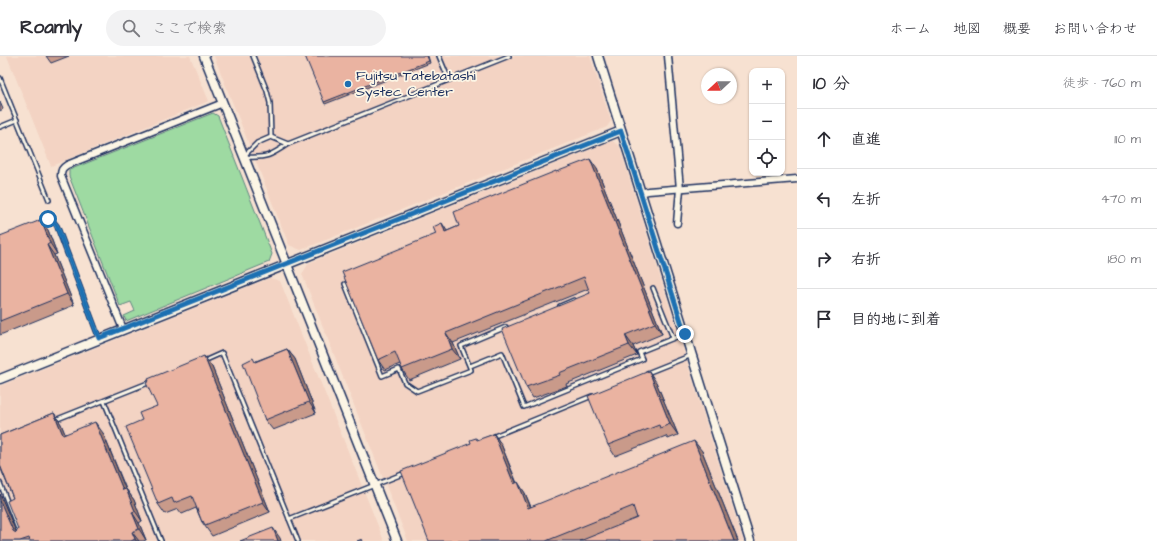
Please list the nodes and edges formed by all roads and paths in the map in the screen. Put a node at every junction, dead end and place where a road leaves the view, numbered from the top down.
1 (204, 56) edge
2 (253, 56) edge
3 (439, 56) edge
4 (509, 56) edge
5 (598, 56) edge
6 (668, 56) edge
7 (0, 78) edge
8 (449, 80) junction
9 (223, 103) junction
10 (17, 120) junction
11 (0, 127) edge
12 (621, 131) junction
13 (271, 137) junction
14 (288, 144) junction
15 (244, 157) junction
16 (797, 180) edge
17 (680, 189) junction
18 (640, 193) junction
19 (49, 200) dead end
20 (677, 223) dead end
21 (34, 224) edge
22 (287, 264) junction
23 (345, 284) edge
24 (653, 288) dead end
25 (574, 300) edge
26 (553, 308) edge
27 (511, 326) edge
28 (123, 329) junction
29 (685, 334) junction
30 (99, 338) junction
31 (673, 338) junction
32 (692, 355) junction
33 (200, 362) edge
34 (470, 366) junction
35 (640, 376) edge
36 (0, 379) edge
37 (156, 380) edge
38 (596, 394) edge
39 (104, 401) junction
40 (49, 423) edge
41 (486, 440) edge
42 (406, 473) edge
43 (0, 484) edge
44 (374, 486) junction
45 (289, 520) junction
46 (20, 534) edge
47 (161, 541) edge
48 (298, 541) edge
49 (396, 541) edge
50 (750, 541) edge

1 - 9 street
2 - 13 lane
3 - 8 lane
4 - 8 lane
5 - 12 street
6 - 17 street
7 - 10 lane
8 - 14 lane
9 - 15 street
9 - 28 street
10 - 11 lane
10 - 19 lane
12 - 18 street
12 - 22 street
13 - 14 lane
13 - 15 lane
14 - 15 lane
15 - 22 street
16 - 17 street
17 - 18 street
17 - 20 street
18 - 29 street
21 - 30 lane
22 - 28 street
22 - 44 street
23 - 34 lane
24 - 31 lane
25 - 26 lane
27 - 34 lane
28 - 30 street
29 - 31 lane
29 - 32 street
30 - 36 street
31 - 34 lane
32 - 35 lane
32 - 50 street
33 - 45 lane
37 - 39 lane
38 - 41 lane
39 - 40 lane
39 - 47 lane
42 - 44 lane
43 - 46 lane
44 - 45 lane
44 - 49 street
45 - 48 lane

